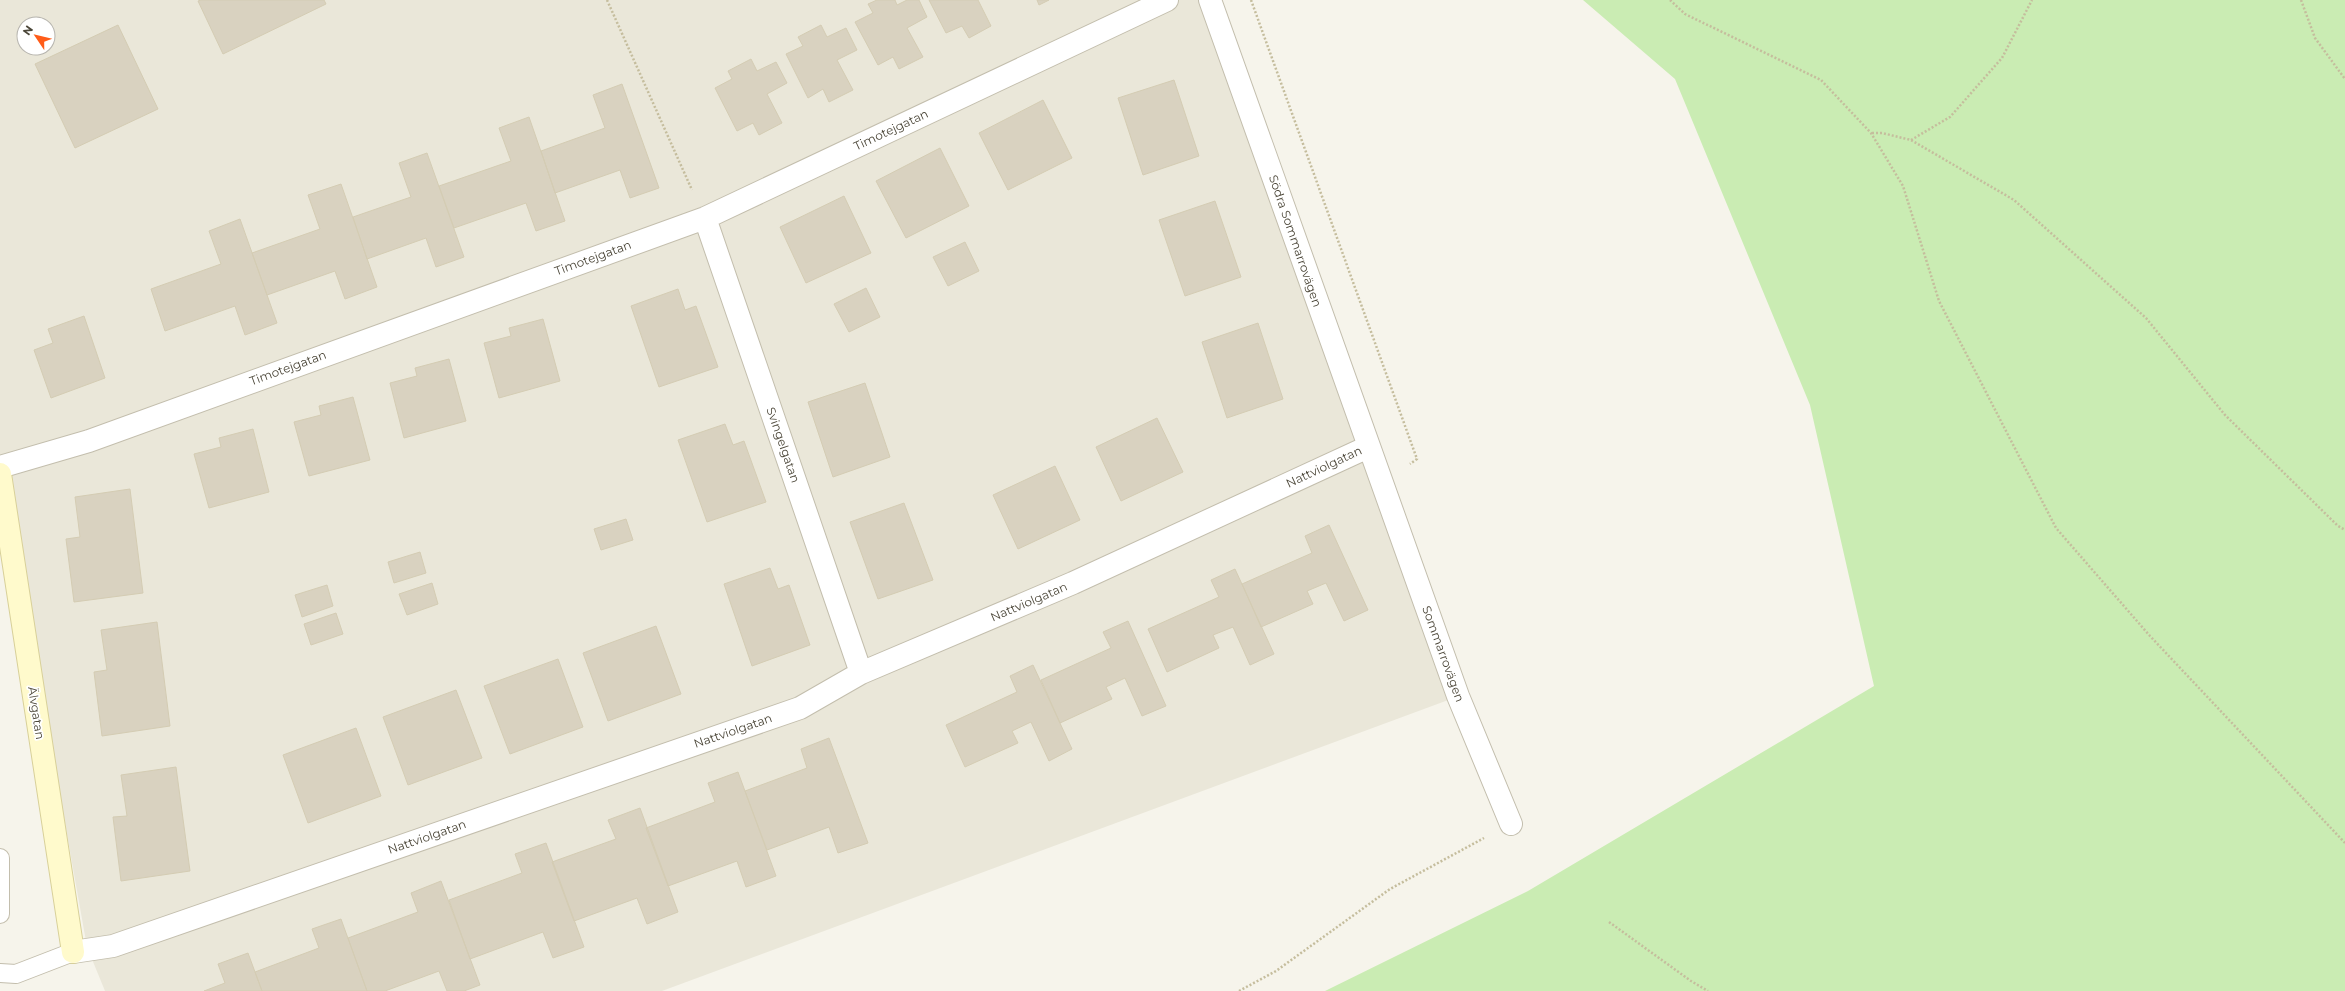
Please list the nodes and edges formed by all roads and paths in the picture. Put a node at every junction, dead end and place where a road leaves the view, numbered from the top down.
1 (607, 0) edge
2 (1167, 0) edge
3 (1210, 0) edge
4 (1251, 0) edge
5 (1670, 0) edge
6 (2032, 0) edge
7 (2301, 0) edge
8 (2345, 79) edge
9 (1871, 133) junction
10 (1911, 140) junction
11 (705, 218) junction
12 (1368, 447) junction
13 (0, 467) edge
14 (0, 474) edge
15 (1381, 482) junction
16 (2345, 530) edge
17 (861, 673) junction
18 (1511, 824) joint
19 (2345, 843) edge
20 (0, 858) edge
21 (0, 914) edge
22 (1609, 922) dead end
23 (73, 952) junction
24 (0, 973) edge
25 (1239, 991) edge
26 (1708, 991) edge

1 - 11 path
2 - 11 street, Timotejgatan
3 - 12 street, Södra Sommarrovägen
4 - 15 path
5 - 9 path
6 - 10 path
7 - 8 path
9 - 10 path
9 - 19 path
10 - 16 path
11 - 13 street, Timotejgatan
11 - 17 street, Svingelgatan
12 - 15 street, Södra Sommarrovägen
12 - 17 street, Nattviolgatan
14 - 23 street, Älvgatan
15 - 18 street, Sommarrovägen
17 - 23 street, Nattviolgatan
18 - 25 path
20 - 21 lane
22 - 26 path
23 - 24 lane

